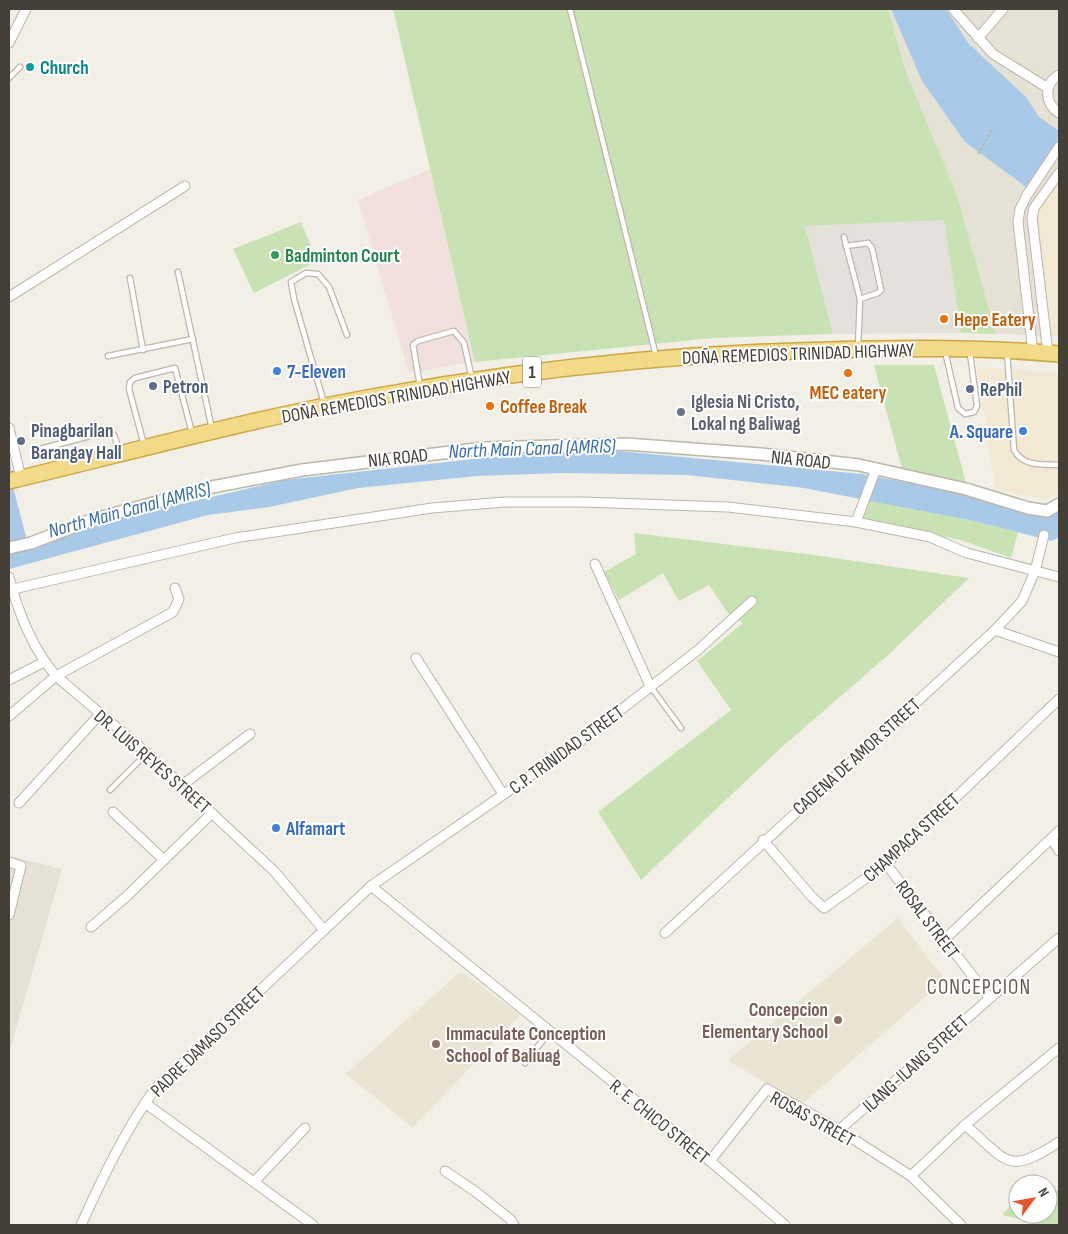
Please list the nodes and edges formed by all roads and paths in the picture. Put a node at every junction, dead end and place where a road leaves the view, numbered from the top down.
1 (26, 9) edge
2 (570, 9) edge
3 (954, 9) edge
4 (1003, 9) edge
5 (978, 38) junction
6 (9, 43) edge
7 (20, 67) dead end
8 (1059, 75) edge
9 (9, 78) edge
10 (1048, 88) junction
11 (1059, 114) edge
12 (993, 129) dead end
13 (1059, 147) edge
14 (978, 154) dead end
15 (1059, 172) edge
16 (185, 186) dead end
17 (844, 238) dead end
18 (846, 246) junction
19 (178, 272) dead end
20 (130, 278) dead end
21 (9, 297) edge
22 (860, 299) junction
23 (347, 334) dead end
24 (192, 339) junction
25 (858, 349) junction
26 (945, 349) junction
27 (970, 349) junction
28 (143, 350) junction
29 (1007, 351) junction
30 (1047, 353) edge
31 (108, 356) dead end
32 (656, 358) junction
33 (472, 380) junction
34 (420, 389) junction
35 (325, 407) junction
36 (9, 428) edge
37 (213, 432) junction
38 (193, 436) junction
39 (145, 448) junction
40 (40, 449) dead end
41 (121, 455) junction
42 (1059, 465) edge
43 (874, 473) junction
44 (15, 480) edge
45 (1059, 504) edge
46 (856, 522) junction
47 (1044, 536) dead end
48 (9, 548) edge
49 (595, 564) dead end
50 (1035, 571) junction
51 (9, 577) edge
52 (1059, 577) edge
53 (175, 588) dead end
54 (10, 590) edge
55 (752, 601) dead end
56 (995, 630) junction
57 (1059, 652) edge
58 (416, 658) dead end
59 (44, 662) junction
60 (56, 676) junction
61 (9, 680) edge
62 (650, 686) junction
63 (1059, 699) edge
64 (100, 714) junction
65 (9, 716) edge
66 (681, 728) dead end
67 (250, 734) dead end
68 (148, 753) junction
69 (181, 786) junction
70 (110, 790) dead end
71 (503, 794) junction
72 (19, 803) dead end
73 (113, 812) dead end
74 (212, 813) junction
75 (1059, 831) edge
76 (1052, 839) junction
77 (763, 840) junction
78 (1059, 851) edge
79 (164, 860) junction
80 (9, 862) edge
81 (886, 864) junction
82 (371, 886) junction
83 (9, 915) edge
84 (90, 927) dead end
85 (324, 930) junction
86 (665, 932) dead end
87 (1059, 938) edge
88 (944, 940) junction
89 (989, 998) junction
90 (550, 1031) junction
91 (1059, 1048) edge
92 (524, 1063) dead end
93 (144, 1103) junction
94 (965, 1125) junction
95 (305, 1128) dead end
96 (839, 1130) junction
97 (1059, 1142) edge
98 (710, 1161) junction
99 (445, 1171) dead end
100 (911, 1176) junction
101 (254, 1182) junction
102 (776, 1218) junction
103 (961, 1224) edge
104 (81, 1225) edge
105 (313, 1225) edge
106 (514, 1225) edge
107 (770, 1225) edge
108 (785, 1225) edge

1 - 6 street
2 - 32 lane
3 - 5 street
4 - 5 street
5 - 10 street
7 - 9 lane
8 - 10 street
10 - 11 street
12 - 14 path
13 - 30 street
15 - 30 street
16 - 21 street
17 - 18 lane
18 - 22 lane
18 - 22 lane
19 - 24 lane
20 - 28 lane
22 - 25 lane
23 - 35 lane
24 - 28 lane
24 - 37 lane
25 - 26 highway, DOÑA REMEDIOS TRINIDAD HIGHWAY / 1
25 - 32 highway, DOÑA REMEDIOS TRINIDAD HIGHWAY / 1
26 - 27 highway, DOÑA REMEDIOS TRINIDAD HIGHWAY / 1
26 - 27 lane
27 - 29 highway, DOÑA REMEDIOS TRINIDAD HIGHWAY / 1
28 - 31 lane
29 - 30 highway, DOÑA REMEDIOS TRINIDAD HIGHWAY / 1
29 - 42 lane
32 - 33 highway, DOÑA REMEDIOS TRINIDAD HIGHWAY / 1
33 - 34 highway, DOÑA REMEDIOS TRINIDAD HIGHWAY / 1
33 - 34 lane
34 - 35 highway, DOÑA REMEDIOS TRINIDAD HIGHWAY / 1
35 - 37 highway, DOÑA REMEDIOS TRINIDAD HIGHWAY / 1
36 - 44 street
37 - 38 highway, DOÑA REMEDIOS TRINIDAD HIGHWAY / 1
38 - 39 highway, DOÑA REMEDIOS TRINIDAD HIGHWAY / 1
38 - 39 lane
39 - 41 highway, DOÑA REMEDIOS TRINIDAD HIGHWAY / 1
40 - 41 lane
41 - 44 highway, DOÑA REMEDIOS TRINIDAD HIGHWAY / 1
43 - 45 street, NIA ROAD
43 - 46 street
43 - 48 street, NIA ROAD
46 - 50 street
46 - 54 street
47 - 50 street, CADENA DE AMOR STREET
49 - 62 street
50 - 52 street
50 - 56 street, CADENA DE AMOR STREET
51 - 54 street, DR. LUIS REYES STREET
53 - 60 street
54 - 59 street, DR. LUIS REYES STREET
55 - 62 street, C.P. TRINIDAD STREET
56 - 57 street
56 - 77 street, CADENA DE AMOR STREET
58 - 71 street
59 - 60 street, DR. LUIS REYES STREET
59 - 61 street
60 - 64 street, DR. LUIS REYES STREET
60 - 65 street
62 - 66 lane
62 - 71 street, C.P. TRINIDAD STREET
63 - 81 street, CHAMPACA STREET
64 - 68 street, DR. LUIS REYES STREET
64 - 72 street
67 - 69 street
68 - 69 street, DR. LUIS REYES STREET
68 - 70 lane
69 - 74 street, DR. LUIS REYES STREET
71 - 82 street, C.P. TRINIDAD STREET
73 - 79 street
74 - 79 street
74 - 85 street, DR. LUIS REYES STREET
75 - 76 street
76 - 78 street
76 - 88 street
77 - 81 street, CHAMPACA STREET
77 - 86 street, CADENA DE AMOR STREET
79 - 84 street
80 - 83 street
81 - 88 street, ROSAL STREET
82 - 85 street, PADRE DAMASO STREET
82 - 90 street, R. E. CHICO STREET
85 - 93 street, PADRE DAMASO STREET
87 - 89 street, ILANG-ILANG STREET
88 - 89 street, ROSAL STREET
89 - 96 street, ILANG-ILANG STREET
90 - 92 lane
90 - 98 street, R. E. CHICO STREET
91 - 94 street
93 - 101 street
93 - 104 street, PADRE DAMASO STREET
94 - 97 street
94 - 100 street
95 - 101 street
96 - 98 street, ROSAS STREET
96 - 100 street, ROSAS STREET
98 - 102 street, R. E. CHICO STREET
99 - 106 street
100 - 103 street, ROSAS STREET
101 - 105 street
102 - 107 street
102 - 108 street, R. E. CHICO STREET

